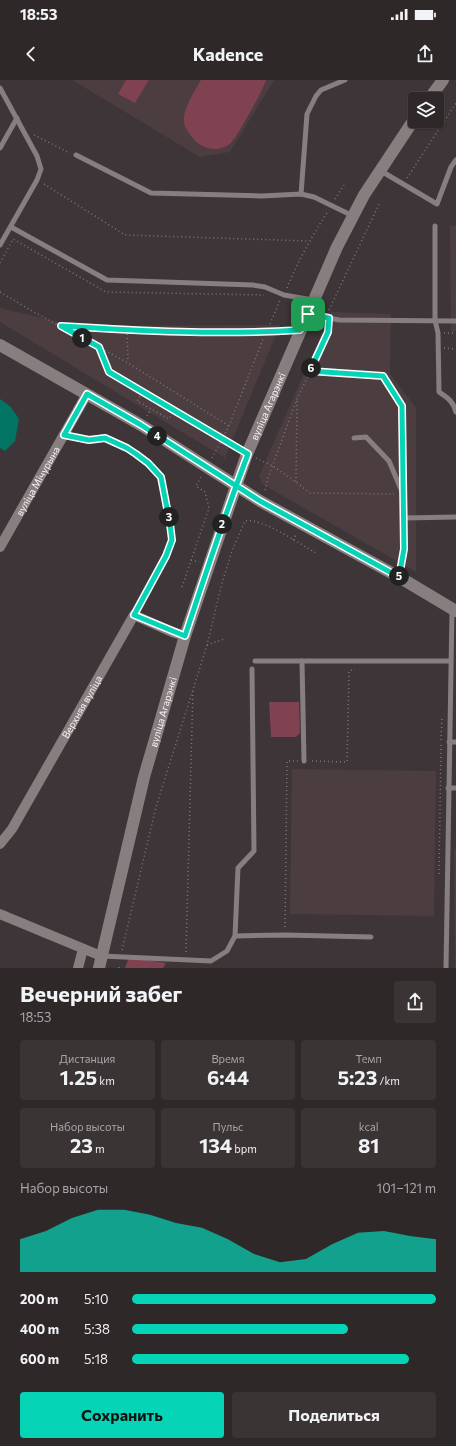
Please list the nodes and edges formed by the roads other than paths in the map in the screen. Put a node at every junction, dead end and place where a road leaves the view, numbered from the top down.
1 (345, 80) edge
2 (443, 80) edge
3 (0, 88) edge
4 (434, 92) edge
5 (17, 118) junction
6 (409, 128) edge
7 (0, 148) edge
8 (76, 156) road end
9 (456, 160) edge
10 (381, 171) junction
11 (301, 194) junction
12 (352, 216) junction
13 (435, 226) dead end
14 (11, 227) junction
15 (0, 245) edge
16 (313, 300) junction
17 (308, 314) junction
18 (435, 320) junction
19 (456, 320) edge
20 (300, 330) junction
21 (199, 332) road end
22 (0, 345) edge
23 (87, 394) junction
24 (456, 412) edge
25 (354, 438) dead end
26 (236, 486) junction
27 (456, 517) edge
28 (404, 518) junction
29 (0, 547) edge
30 (399, 577) junction
31 (454, 610) edge
32 (185, 636) junction
33 (255, 661) dead end
34 (302, 661) junction
35 (450, 661) junction
36 (252, 669) dead end
37 (449, 742) junction
38 (456, 742) edge
39 (304, 761) road end
40 (448, 788) junction
41 (456, 788) edge
42 (0, 844) edge
43 (0, 914) edge
44 (235, 936) junction
45 (371, 937) dead end
46 (83, 949) junction
47 (101, 956) junction
48 (78, 968) edge
49 (99, 968) edge
50 (446, 968) edge

1 - 11 lane
2 - 4 main road
3 - 5 lane
5 - 7 lane
5 - 14 lane
6 - 10 main road, вуліца Агарэнкі
8 - 11 lane
9 - 10 lane
10 - 12 main road, вуліца Агарэнкі
11 - 12 lane
12 - 16 main road, вуліца Агарэнкі
13 - 18 lane
14 - 15 lane
14 - 16 lane
16 - 17 main road, вуліца Агарэнкі
17 - 18 lane
17 - 20 main road, вуліца Агарэнкі
18 - 19 lane
18 - 24 lane
20 - 21 lane
20 - 26 main road, вуліца Агарэнкі
22 - 23 main road
23 - 26 main road
23 - 29 street, вуліца Мічурына
25 - 28 lane
26 - 30 main road
26 - 32 main road, вуліца Агарэнкі
27 - 28 lane
28 - 30 lane
30 - 31 main road
31 - 35 lane
32 - 42 street, Верхняя вуліца
32 - 47 main road, вуліца Агарэнкі
33 - 34 lane
34 - 35 lane
34 - 39 lane
35 - 37 lane
36 - 44 lane
37 - 38 lane
37 - 40 lane
40 - 41 lane
40 - 50 lane
43 - 46 street
44 - 45 lane
44 - 47 lane
46 - 47 street
46 - 48 street
47 - 49 main road, вуліца Агарэнкі

